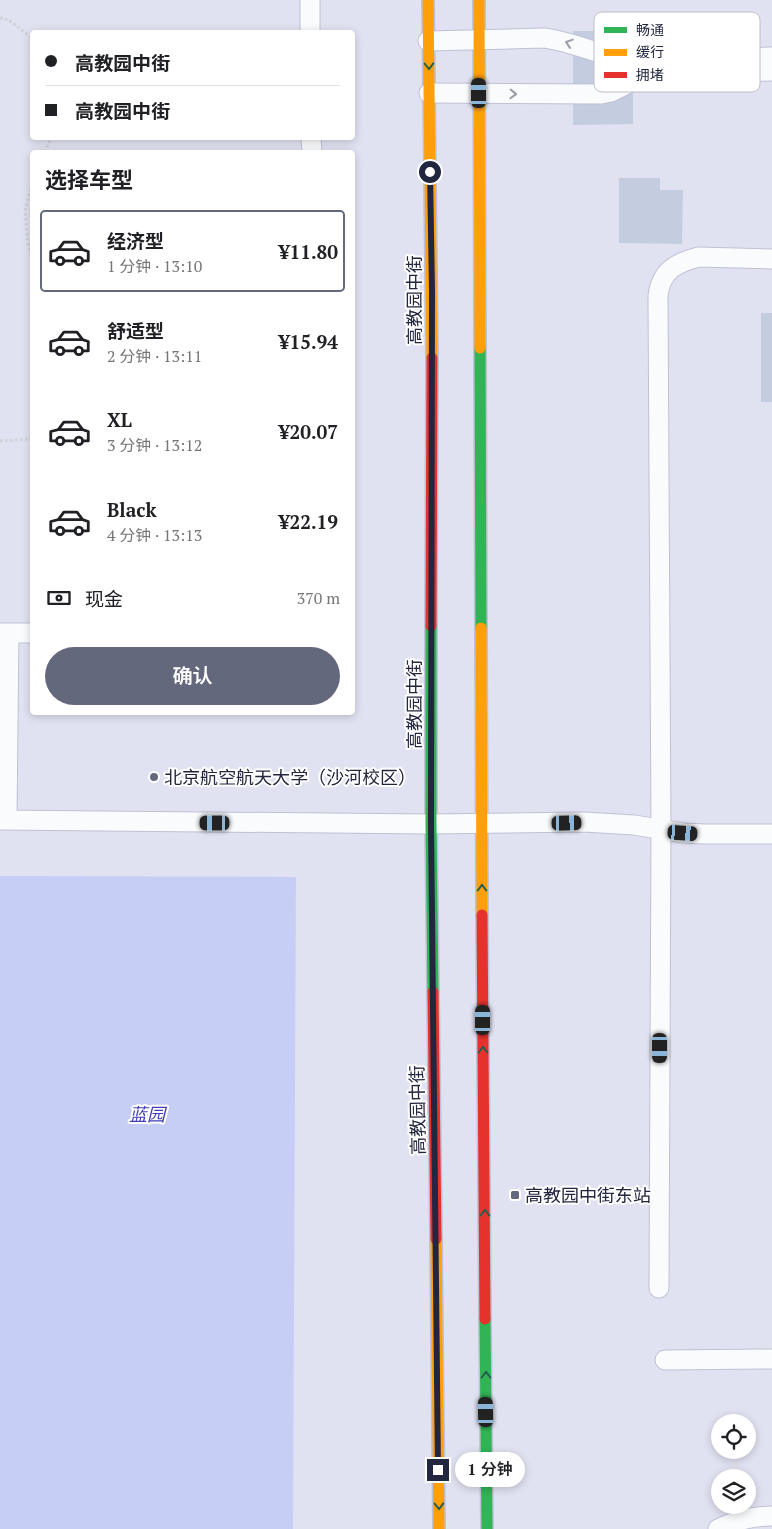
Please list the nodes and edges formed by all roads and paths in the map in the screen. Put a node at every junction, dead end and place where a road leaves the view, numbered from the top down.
1 (310, 0) edge
2 (428, 0) edge
3 (479, 0) edge
4 (0, 18) edge
5 (310, 30) edge
6 (30, 36) edge
7 (479, 38) junction
8 (428, 40) junction
9 (594, 51) edge
10 (611, 92) edge
11 (429, 93) junction
12 (479, 93) junction
13 (30, 192) edge
14 (30, 249) edge
15 (772, 259) edge
16 (30, 439) edge
17 (0, 441) edge
18 (5, 633) edge
19 (30, 633) edge
20 (3, 820) edge
21 (431, 824) junction
22 (482, 824) junction
23 (661, 828) junction
24 (772, 834) edge
25 (659, 1288) dead end
26 (772, 1359) edge
27 (665, 1360) dead end
28 (772, 1516) edge
29 (439, 1529) edge
30 (487, 1529) edge
31 (718, 1529) edge

1 - 5 street
2 - 8 main road, 高教园中街
3 - 7 main road
4 - 6 path
7 - 8 street
9 -> 7 street
7 - 12 main road
8 -> 11 main road, 高教园中街
12 -> 10 street
11 - 12 street
11 - 21 main road, 高教园中街
12 - 22 main road
13 - 14 path
15 - 23 street
16 - 17 path
18 - 19 street
18 - 20 street
20 - 21 street
21 - 22 street
21 -> 29 main road, 高教园中街
22 - 23 street
30 -> 22 main road
23 - 24 street
23 - 25 street
26 - 27 street
28 - 31 street

